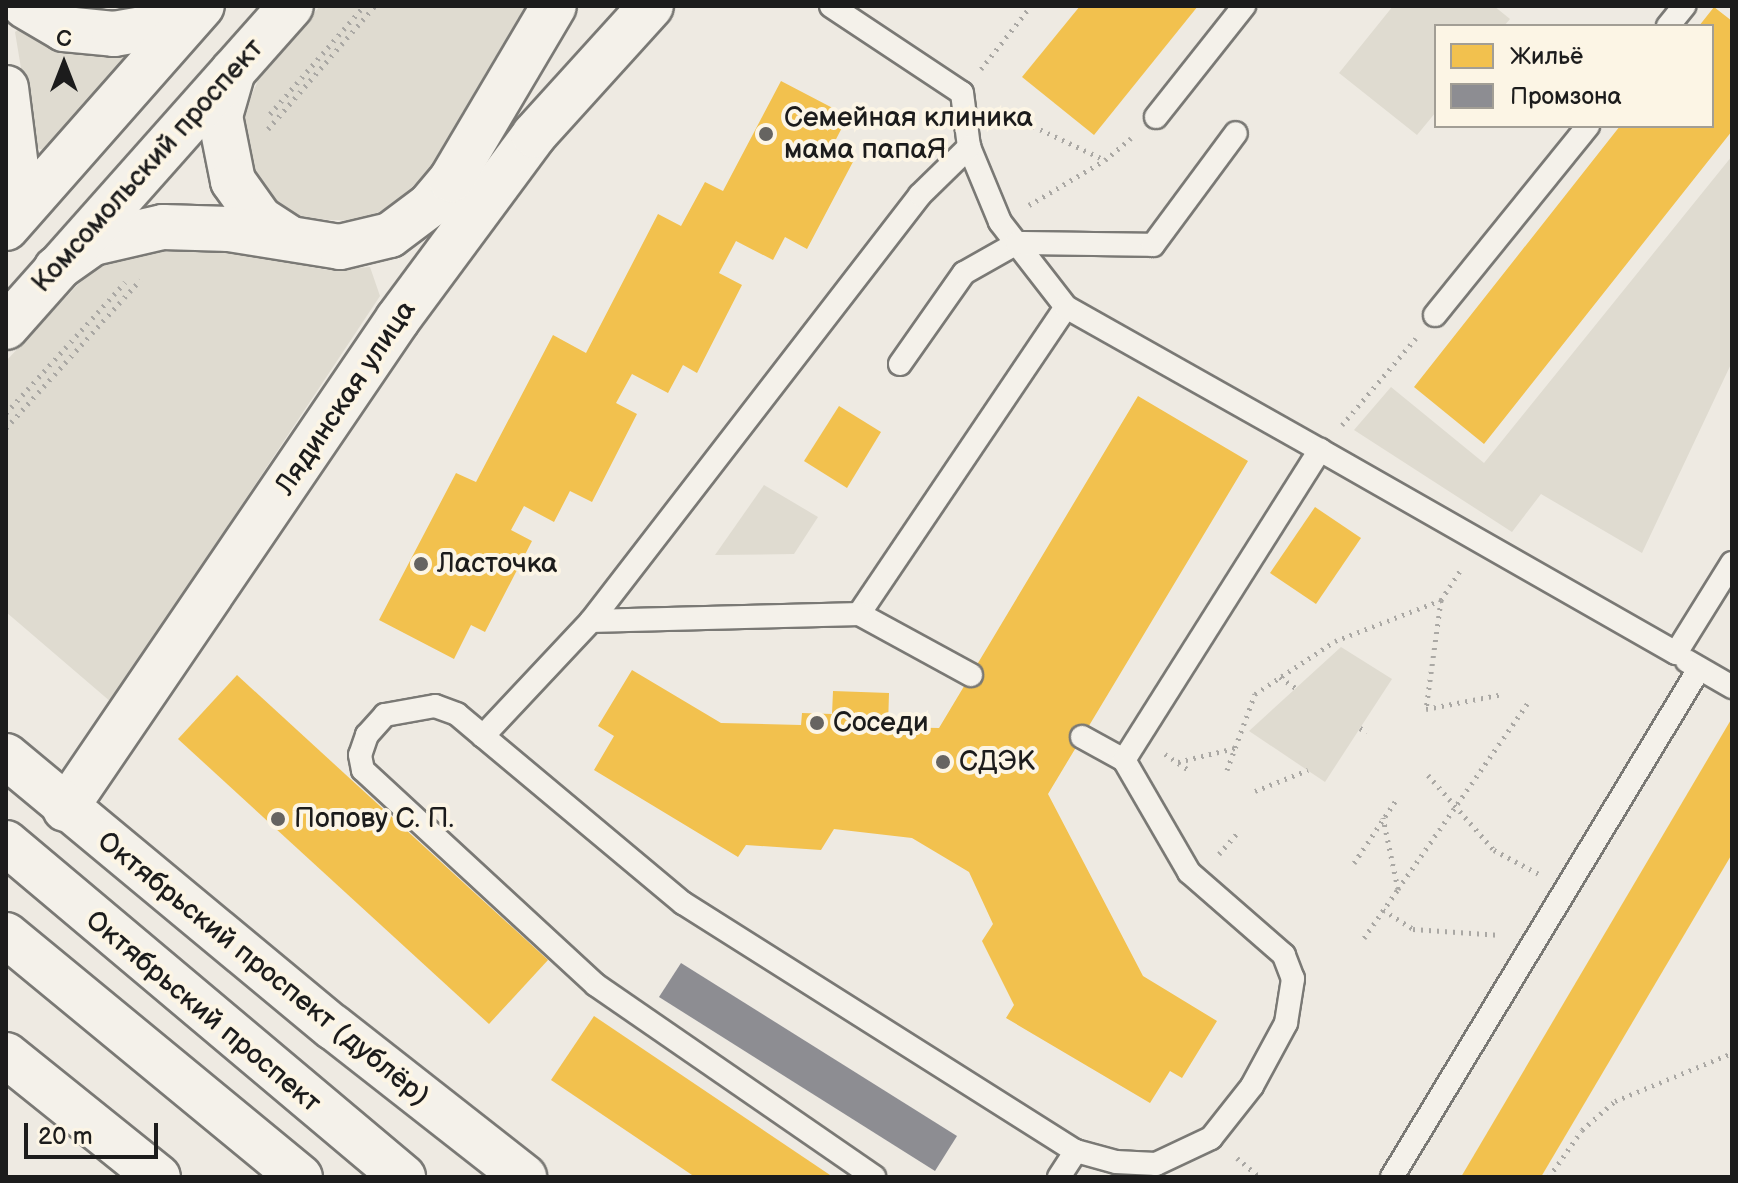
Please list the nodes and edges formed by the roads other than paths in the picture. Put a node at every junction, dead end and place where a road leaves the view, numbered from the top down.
1 (25, 6) edge
2 (201, 6) edge
3 (291, 6) edge
4 (554, 6) edge
5 (651, 6) edge
6 (831, 6) edge
7 (1244, 6) edge
8 (1684, 6) edge
9 (1670, 24) edge
10 (239, 62) junction
11 (6, 88) edge
12 (1156, 117) road end
13 (1586, 128) edge
14 (1236, 133) dead end
15 (969, 147) junction
16 (6, 219) edge
17 (6, 228) edge
18 (297, 241) junction
19 (1017, 243) junction
20 (56, 269) junction
21 (1066, 307) junction
22 (1435, 315) road end
23 (6, 327) edge
24 (900, 364) dead end
25 (1320, 450) junction
26 (1732, 563) edge
27 (859, 614) junction
28 (591, 621) junction
29 (1676, 653) junction
30 (1699, 669) junction
31 (971, 675) dead end
32 (1732, 687) edge
33 (483, 736) junction
34 (1082, 737) dead end
35 (6, 756) edge
36 (1124, 760) junction
37 (65, 809) junction
38 (6, 843) edge
39 (6, 935) edge
40 (6, 1055) edge
41 (1076, 1151) junction
42 (158, 1177) edge
43 (300, 1177) edge
44 (403, 1177) edge
45 (524, 1177) edge
46 (874, 1177) edge
47 (1059, 1177) edge
48 (1392, 1177) edge

1 - 2 main road
2 - 17 main road
3 - 10 main road, Комсомольский проспект
4 - 18 main road
5 - 37 main road, Лядинская улица
6 - 15 lane
7 - 12 lane
8 - 9 lane
10 - 18 main road
10 - 20 main road, Комсомольский проспект
11 - 16 main road
13 - 22 lane
14 - 19 lane
15 - 19 lane
15 - 28 lane
18 - 20 main road
19 - 21 lane
19 - 24 lane
20 - 23 main road, Комсомольский проспект
21 - 25 lane
21 - 27 lane
25 - 29 lane
25 - 36 lane
26 - 29 lane
27 - 28 lane
27 - 31 lane
28 - 33 lane
29 - 30 lane
30 - 32 lane
30 - 48 lane
33 - 41 lane
33 - 46 lane
34 - 36 lane
35 - 37 main road, Октябрьский проспект (дублёр)
36 - 41 lane
37 - 45 main road, Октябрьский проспект (дублёр)
38 - 44 main road, Октябрьский проспект
39 - 43 main road
40 - 42 main road
41 - 47 lane

